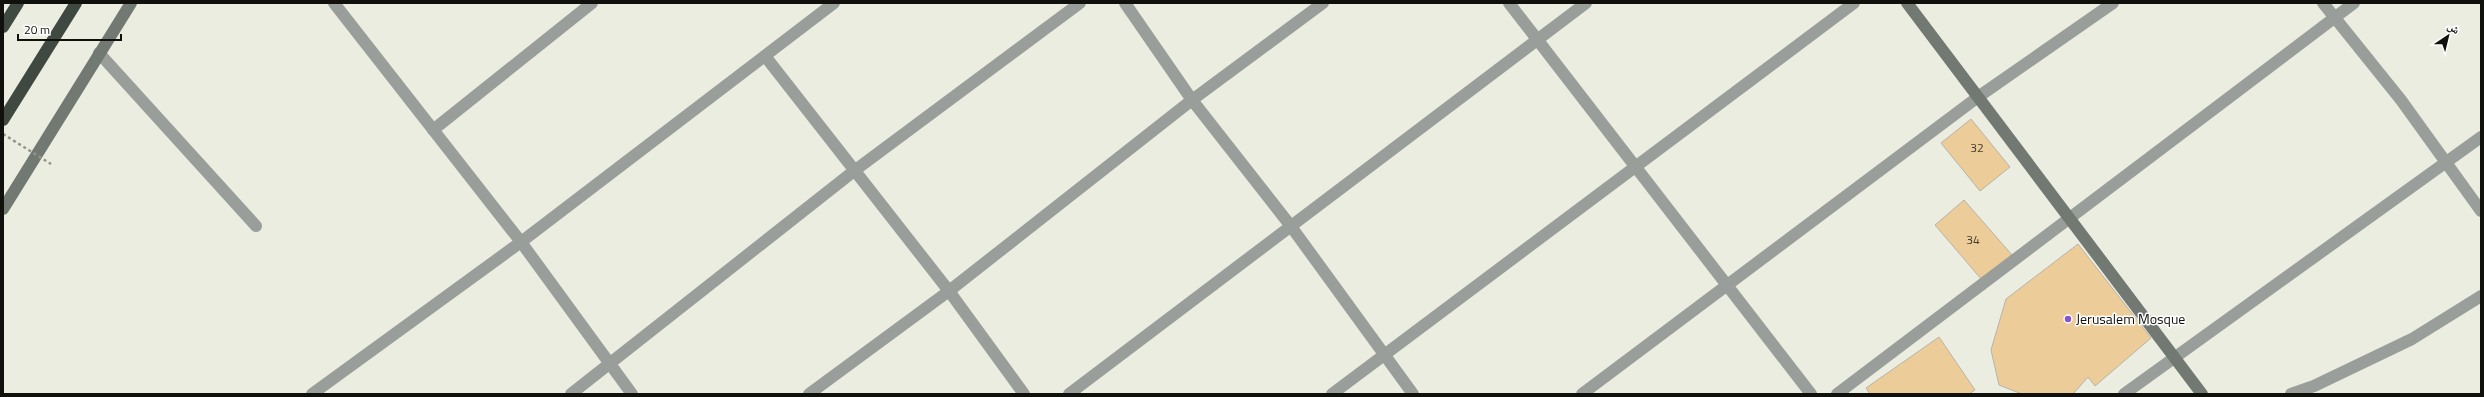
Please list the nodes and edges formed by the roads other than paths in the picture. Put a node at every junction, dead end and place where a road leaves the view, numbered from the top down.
1 (18, 3) edge
2 (76, 3) edge
3 (131, 3) edge
4 (334, 3) edge
5 (592, 3) edge
6 (834, 3) edge
7 (1080, 3) edge
8 (1125, 3) edge
9 (1323, 3) edge
10 (1509, 3) edge
11 (1586, 3) edge
12 (1854, 3) edge
13 (1908, 3) edge
14 (2113, 3) edge
15 (2323, 3) edge
16 (2354, 3) edge
17 (2334, 18) junction
18 (3, 27) edge
19 (1537, 40) junction
20 (99, 53) junction
21 (765, 56) junction
22 (1978, 97) junction
23 (1192, 100) junction
24 (3, 120) edge
25 (433, 130) junction
26 (2481, 137) edge
27 (2446, 164) junction
28 (1636, 165) junction
29 (854, 171) junction
30 (3, 210) edge
31 (2481, 211) edge
32 (2070, 220) junction
33 (1290, 225) junction
34 (256, 226) dead end
35 (521, 242) junction
36 (1726, 286) junction
37 (950, 291) junction
38 (2481, 296) edge
39 (1383, 355) junction
40 (2174, 357) junction
41 (610, 365) junction
42 (312, 394) edge
43 (571, 394) edge
44 (632, 394) edge
45 (809, 394) edge
46 (1024, 394) edge
47 (1069, 394) edge
48 (1332, 394) edge
49 (1413, 394) edge
50 (1582, 394) edge
51 (1811, 394) edge
52 (1837, 394) edge
53 (2124, 394) edge
54 (2202, 394) edge
55 (2291, 394) edge

1 - 18 highway
2 - 24 highway
3 - 20 street
4 - 25 street
5 - 25 street
6 - 21 street
7 - 29 street
8 - 23 street
9 - 23 street
10 - 19 street
11 - 19 street
12 - 28 street
13 - 22 street
14 - 22 street
15 - 17 street
16 - 17 street
17 - 27 street
17 - 32 street
19 - 28 street
19 - 33 street
20 - 30 street
20 - 34 street
21 - 29 street
21 - 35 street
22 - 32 street
22 - 36 street
23 - 33 street
23 - 37 street
25 - 35 street
26 - 27 street
27 - 31 street
27 - 40 street
28 - 36 street
28 - 39 street
29 - 37 street
29 - 41 street
32 - 40 street
32 - 52 street
33 - 39 street
33 - 47 street
35 - 41 street
35 - 42 street
36 - 50 street
36 - 51 street
37 - 45 street
37 - 46 street
38 - 55 street
39 - 48 street
39 - 49 street
40 - 53 street
40 - 54 street
41 - 43 street
41 - 44 street

